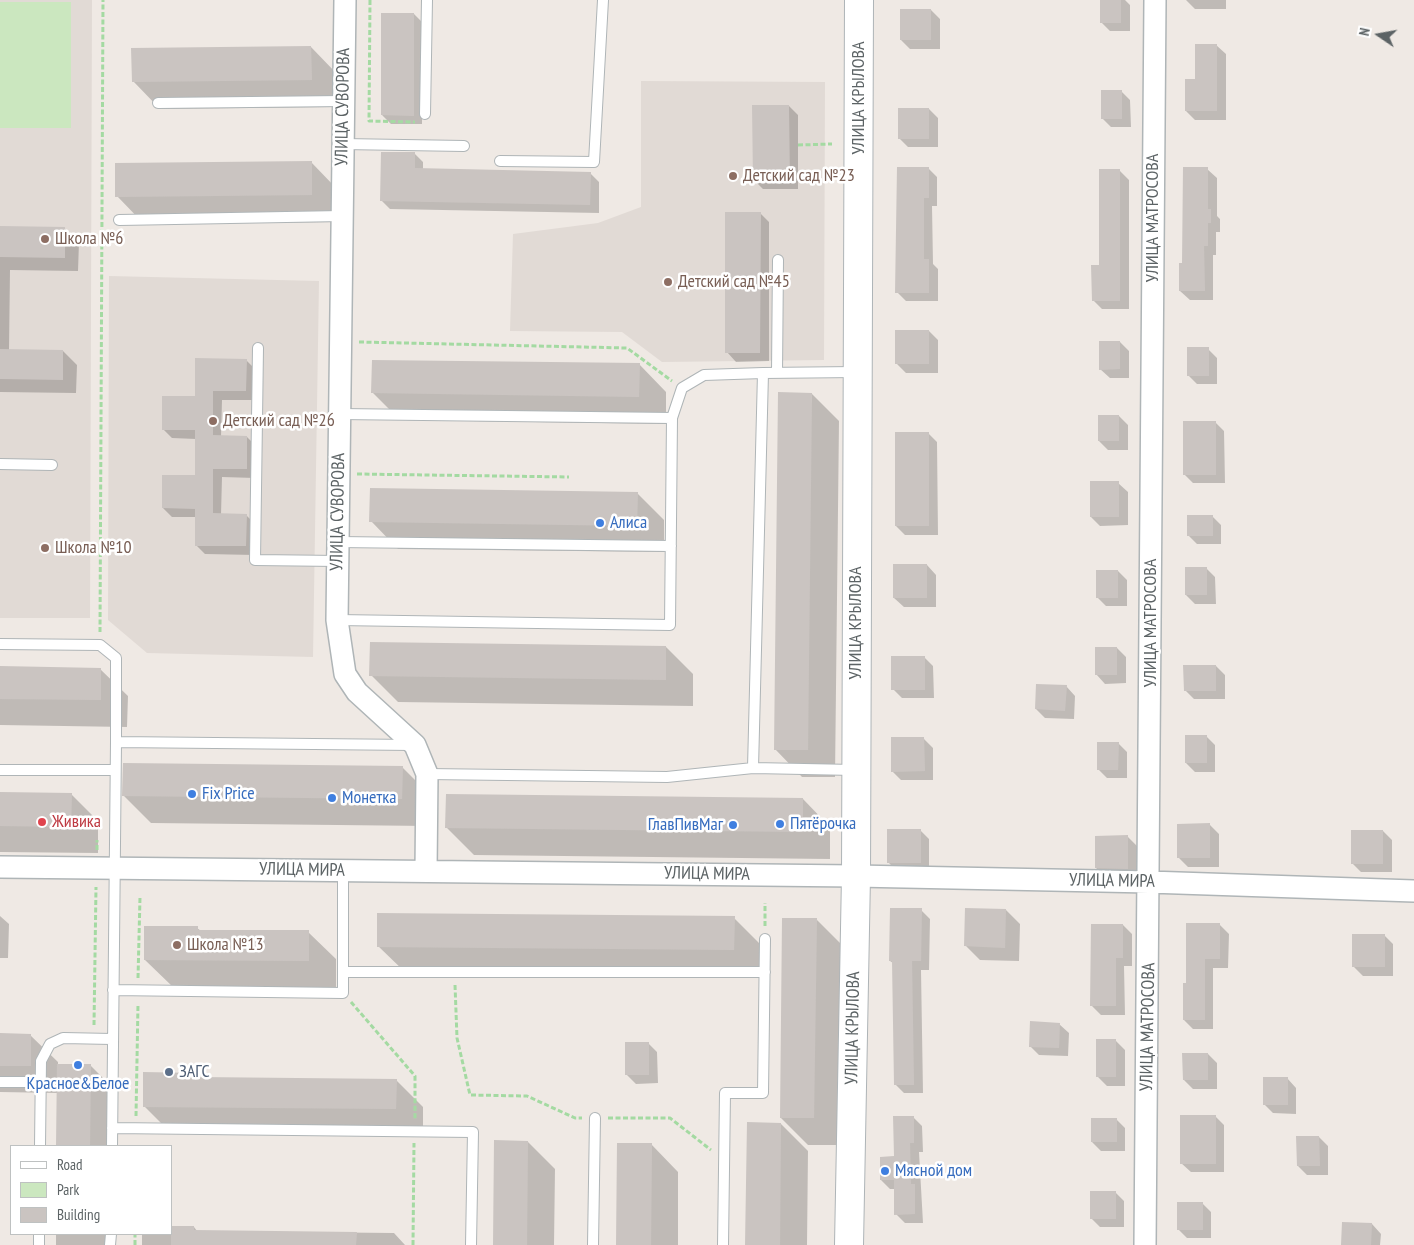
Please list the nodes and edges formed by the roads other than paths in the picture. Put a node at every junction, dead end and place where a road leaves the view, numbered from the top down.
1 (345, 0) edge
2 (427, 0) edge
3 (603, 0) edge
4 (859, 0) edge
5 (1154, 0) edge
6 (343, 101) junction
7 (158, 103) dead end
8 (425, 114) road end
9 (343, 144) junction
10 (464, 146) dead end
11 (500, 162) dead end
12 (342, 216) junction
13 (119, 220) dead end
14 (778, 260) dead end
15 (258, 348) dead end
16 (857, 372) junction
17 (762, 373) junction
18 (777, 373) junction
19 (340, 414) junction
20 (672, 418) junction
21 (0, 464) edge
22 (52, 465) dead end
23 (670, 546) junction
24 (338, 551) junction
25 (337, 620) junction
26 (0, 644) edge
27 (116, 742) junction
28 (415, 745) junction
29 (753, 768) junction
30 (0, 770) edge
31 (116, 770) junction
32 (856, 770) junction
33 (427, 774) junction
34 (0, 867) edge
35 (106, 868) junction
36 (343, 870) junction
37 (426, 871) junction
38 (856, 876) junction
39 (1149, 882) junction
40 (1414, 891) edge
41 (765, 939) road end
42 (343, 972) junction
43 (765, 972) junction
44 (113, 990) junction
45 (112, 1039) junction
46 (0, 1082) edge
47 (41, 1082) junction
48 (595, 1118) road end
49 (112, 1128) junction
50 (40, 1145) edge
51 (112, 1145) edge
52 (471, 1245) edge
53 (593, 1245) edge
54 (723, 1245) edge
55 (849, 1245) edge
56 (1146, 1245) edge

1 - 6 street, УЛИЦА СУВОРОВА
2 - 8 lane
3 - 11 lane
4 - 16 main road, УЛИЦА КРЫЛОВА
5 - 39 street, УЛИЦА МАТРОСОВА
6 - 7 lane
6 - 9 street, УЛИЦА СУВОРОВА
9 - 10 lane
9 - 12 street, УЛИЦА СУВОРОВА
12 - 13 lane
12 - 19 street, УЛИЦА СУВОРОВА
14 - 18 lane
15 - 24 lane
16 - 18 lane
16 - 32 main road, УЛИЦА КРЫЛОВА
17 - 18 lane
17 - 20 lane
17 - 29 lane
19 - 20 lane
19 - 24 street, УЛИЦА СУВОРОВА
20 - 23 lane
21 - 22 lane
23 - 24 lane
23 - 25 lane
24 - 25 street, УЛИЦА СУВОРОВА
25 - 28 street, УЛИЦА СУВОРОВА
26 - 27 lane
27 - 28 lane
27 - 31 lane
28 - 33 street, УЛИЦА СУВОРОВА
29 - 32 lane
29 - 33 lane
30 - 31 lane
31 - 35 lane
32 - 38 main road, УЛИЦА КРЫЛОВА
33 - 37 street, УЛИЦА СУВОРОВА
34 - 35 street, УЛИЦА МИРА
35 - 36 street, УЛИЦА МИРА
35 - 44 lane
36 - 37 street, УЛИЦА МИРА
36 - 42 lane
37 - 38 street, УЛИЦА МИРА
38 - 39 street, УЛИЦА МИРА
38 - 55 main road, УЛИЦА КРЫЛОВА
39 - 40 street, УЛИЦА МИРА
39 - 56 street, УЛИЦА МАТРОСОВА
41 - 43 lane
42 - 43 lane
42 - 44 lane
43 - 54 lane
44 - 45 lane
45 - 47 lane
45 - 49 lane
46 - 47 lane
47 - 50 lane
48 - 53 lane
49 - 51 lane
49 - 52 lane

